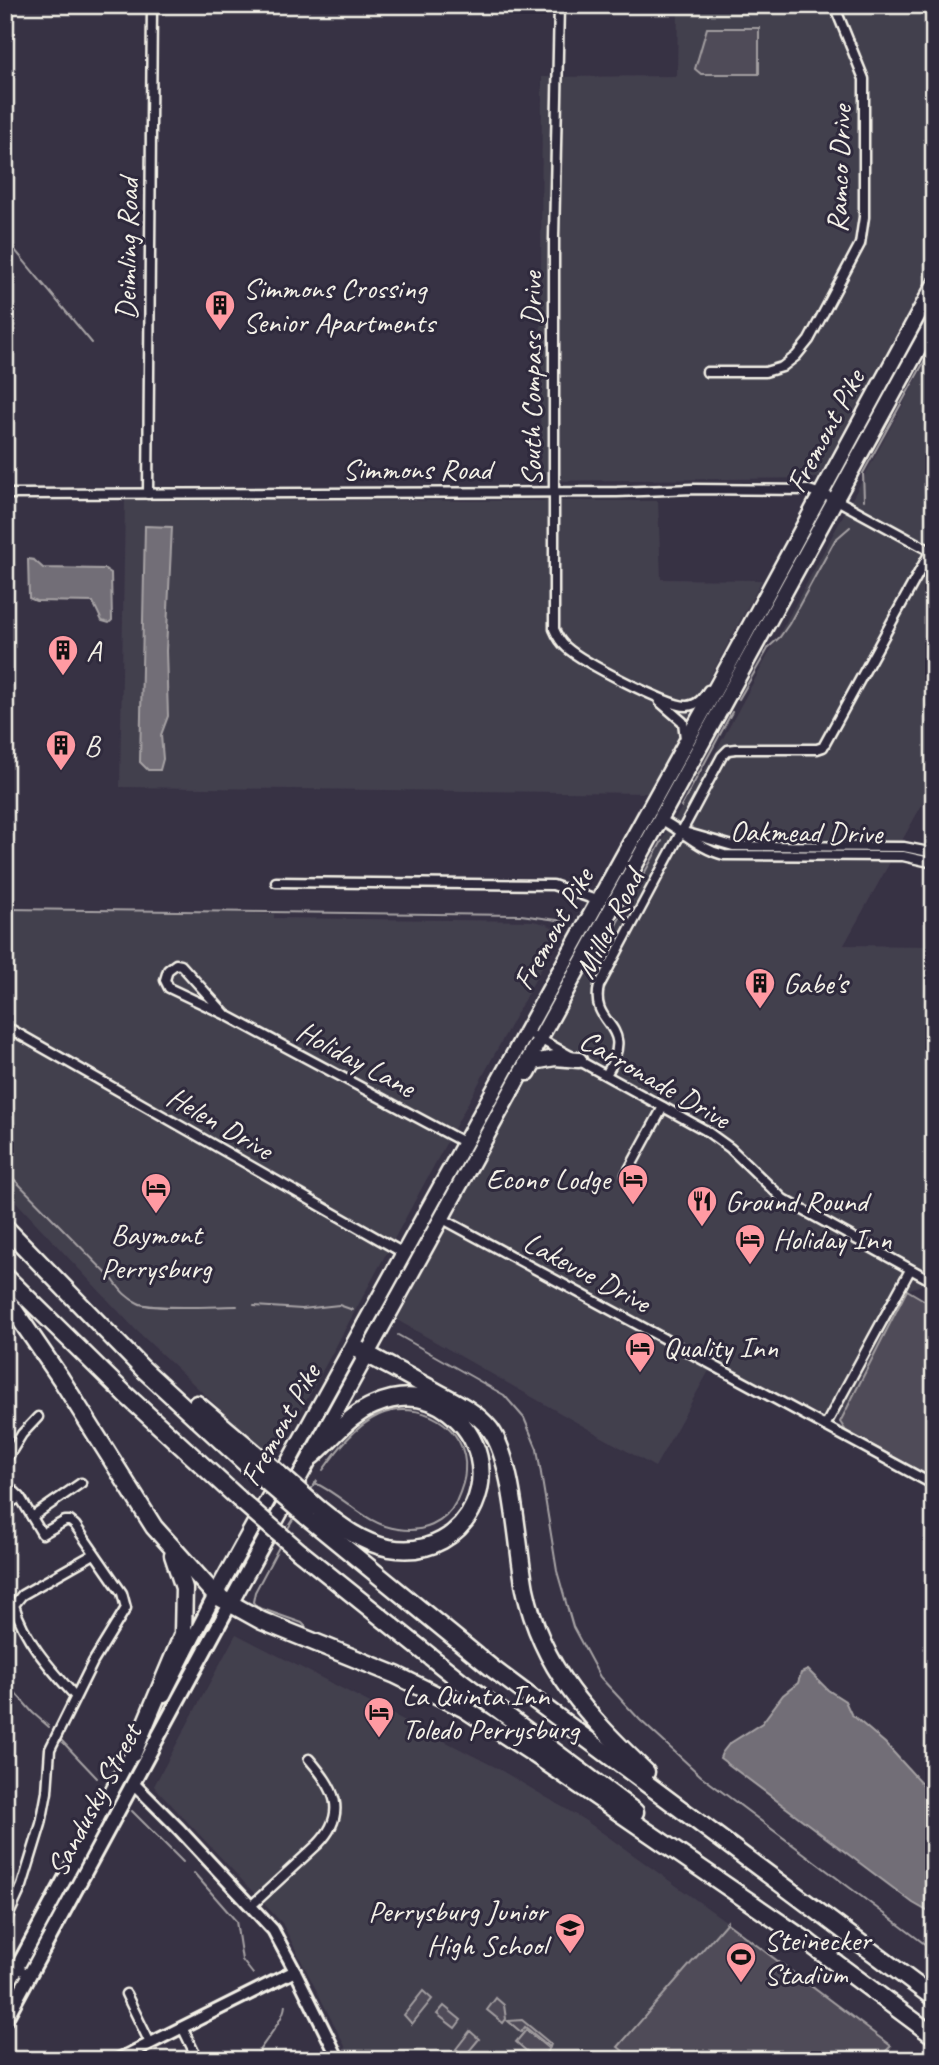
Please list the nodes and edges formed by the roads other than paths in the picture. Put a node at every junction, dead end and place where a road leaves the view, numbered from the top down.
1 (152, 5) edge
2 (559, 5) edge
3 (834, 5) edge
4 (925, 5) edge
5 (934, 12) edge
6 (934, 285) edge
7 (934, 320) edge
8 (707, 372) dead end
9 (554, 492) junction
10 (5, 494) edge
11 (148, 494) junction
12 (828, 496) junction
13 (933, 550) edge
14 (728, 666) junction
15 (656, 697) junction
16 (685, 744) junction
17 (654, 816) junction
18 (683, 832) junction
19 (934, 853) edge
20 (934, 863) edge
21 (276, 882) dead end
22 (598, 901) junction
23 (226, 1015) junction
24 (12, 1030) dead end
25 (533, 1035) junction
26 (579, 1060) junction
27 (606, 1075) junction
28 (663, 1107) junction
29 (500, 1110) junction
30 (466, 1143) junction
31 (626, 1175) dead end
32 (442, 1218) junction
33 (5, 1227) edge
34 (405, 1254) junction
35 (910, 1270) junction
36 (5, 1276) edge
37 (934, 1282) edge
38 (5, 1297) edge
39 (358, 1355) junction
40 (430, 1399) junction
41 (38, 1417) dead end
42 (825, 1426) junction
43 (312, 1456) junction
44 (5, 1462) edge
45 (5, 1482) edge
46 (81, 1483) dead end
47 (934, 1485) edge
48 (20, 1497) junction
49 (5, 1506) edge
50 (313, 1513) junction
51 (32, 1517) junction
52 (167, 1544) junction
53 (94, 1554) junction
54 (223, 1600) junction
55 (179, 1668) junction
56 (75, 1696) junction
57 (132, 1753) junction
58 (309, 1759) dead end
59 (133, 1783) junction
60 (688, 1813) junction
61 (251, 1905) junction
62 (5, 1923) edge
63 (808, 1942) junction
64 (296, 1971) junction
65 (9, 1975) edge
66 (26, 1980) junction
67 (126, 1994) dead end
68 (934, 1998) edge
69 (5, 2020) edge
70 (183, 2027) junction
71 (934, 2036) edge
72 (150, 2043) junction
73 (117, 2060) edge
74 (198, 2060) edge
75 (339, 2060) edge

1 - 11 street, Deimling Road
2 - 9 street, South Compass Drive
3 - 8 street, Ramco Drive
4 - 5 street
6 - 12 highway, Fremont Pike
7 - 12 highway, Fremont Pike
9 - 11 street, Simmons Road
9 - 12 street, Simmons Road
9 - 15 street, South Compass Drive
10 - 11 street, Simmons Road
12 - 13 street, Simmons Road
12 - 14 highway, Fremont Pike
12 - 17 highway, Fremont Pike
13 - 18 street, Miller Road
14 - 15 street, South Compass Drive
14 - 16 highway, Fremont Pike
15 - 16 street, South Compass Drive
16 - 17 highway, Fremont Pike
17 - 18 street, Oakmead Drive
17 - 22 highway, Fremont Pike
17 - 25 highway, Fremont Pike
18 - 19 street, Oakmead Drive
18 - 20 street, Oakmead Drive
18 - 27 street, Miller Road
21 - 22 street
22 - 25 highway, Fremont Pike
23 - 23 street, Holiday Lane
23 - 30 street, Holiday Lane
24 - 34 street, Helen Drive
25 - 26 street, Carronade Drive
25 - 29 highway, Fremont Pike
25 - 30 highway, Fremont Pike
26 - 27 street, Carronade Drive
26 - 29 highway
27 - 28 street, Carronade Drive
28 - 31 street
28 - 35 street, Carronade Drive
29 - 32 highway, Fremont Pike
30 - 34 highway, Fremont Pike
32 - 39 highway, Fremont Pike
32 - 42 street, Lakevue Drive
33 - 50 highway, bridge
34 - 39 highway, Fremont Pike
35 - 37 street, Carronade Drive
35 - 42 street
36 - 63 highway, bridge
38 - 52 highway
39 - 40 highway
39 - 43 highway, Fremont Pike
39 - 54 highway, Fremont Pike
39 - 60 highway
40 - 43 highway
40 - 50 highway
41 - 44 street
42 - 47 street, Lakevue Drive
43 - 54 highway, Fremont Pike
45 - 48 street
46 - 51 street
48 - 49 street
48 - 51 street
50 - 60 highway
51 - 53 street
52 - 54 highway
52 - 57 highway
53 - 56 street
53 - 56 street
54 - 55 main road, Sandusky Street
54 - 59 main road, Sandusky Street
54 - 63 highway
55 - 57 main road, Sandusky Street
55 - 59 main road
56 - 62 street
57 - 65 main road, Sandusky Street
58 - 61 street
59 - 61 street
59 - 66 main road, Sandusky Street
60 - 68 highway
61 - 64 street
63 - 71 highway
64 - 70 street
64 - 75 street
65 - 66 street
66 - 69 main road, Sandusky Street
67 - 72 street
70 - 72 street
70 - 74 street
72 - 73 street

